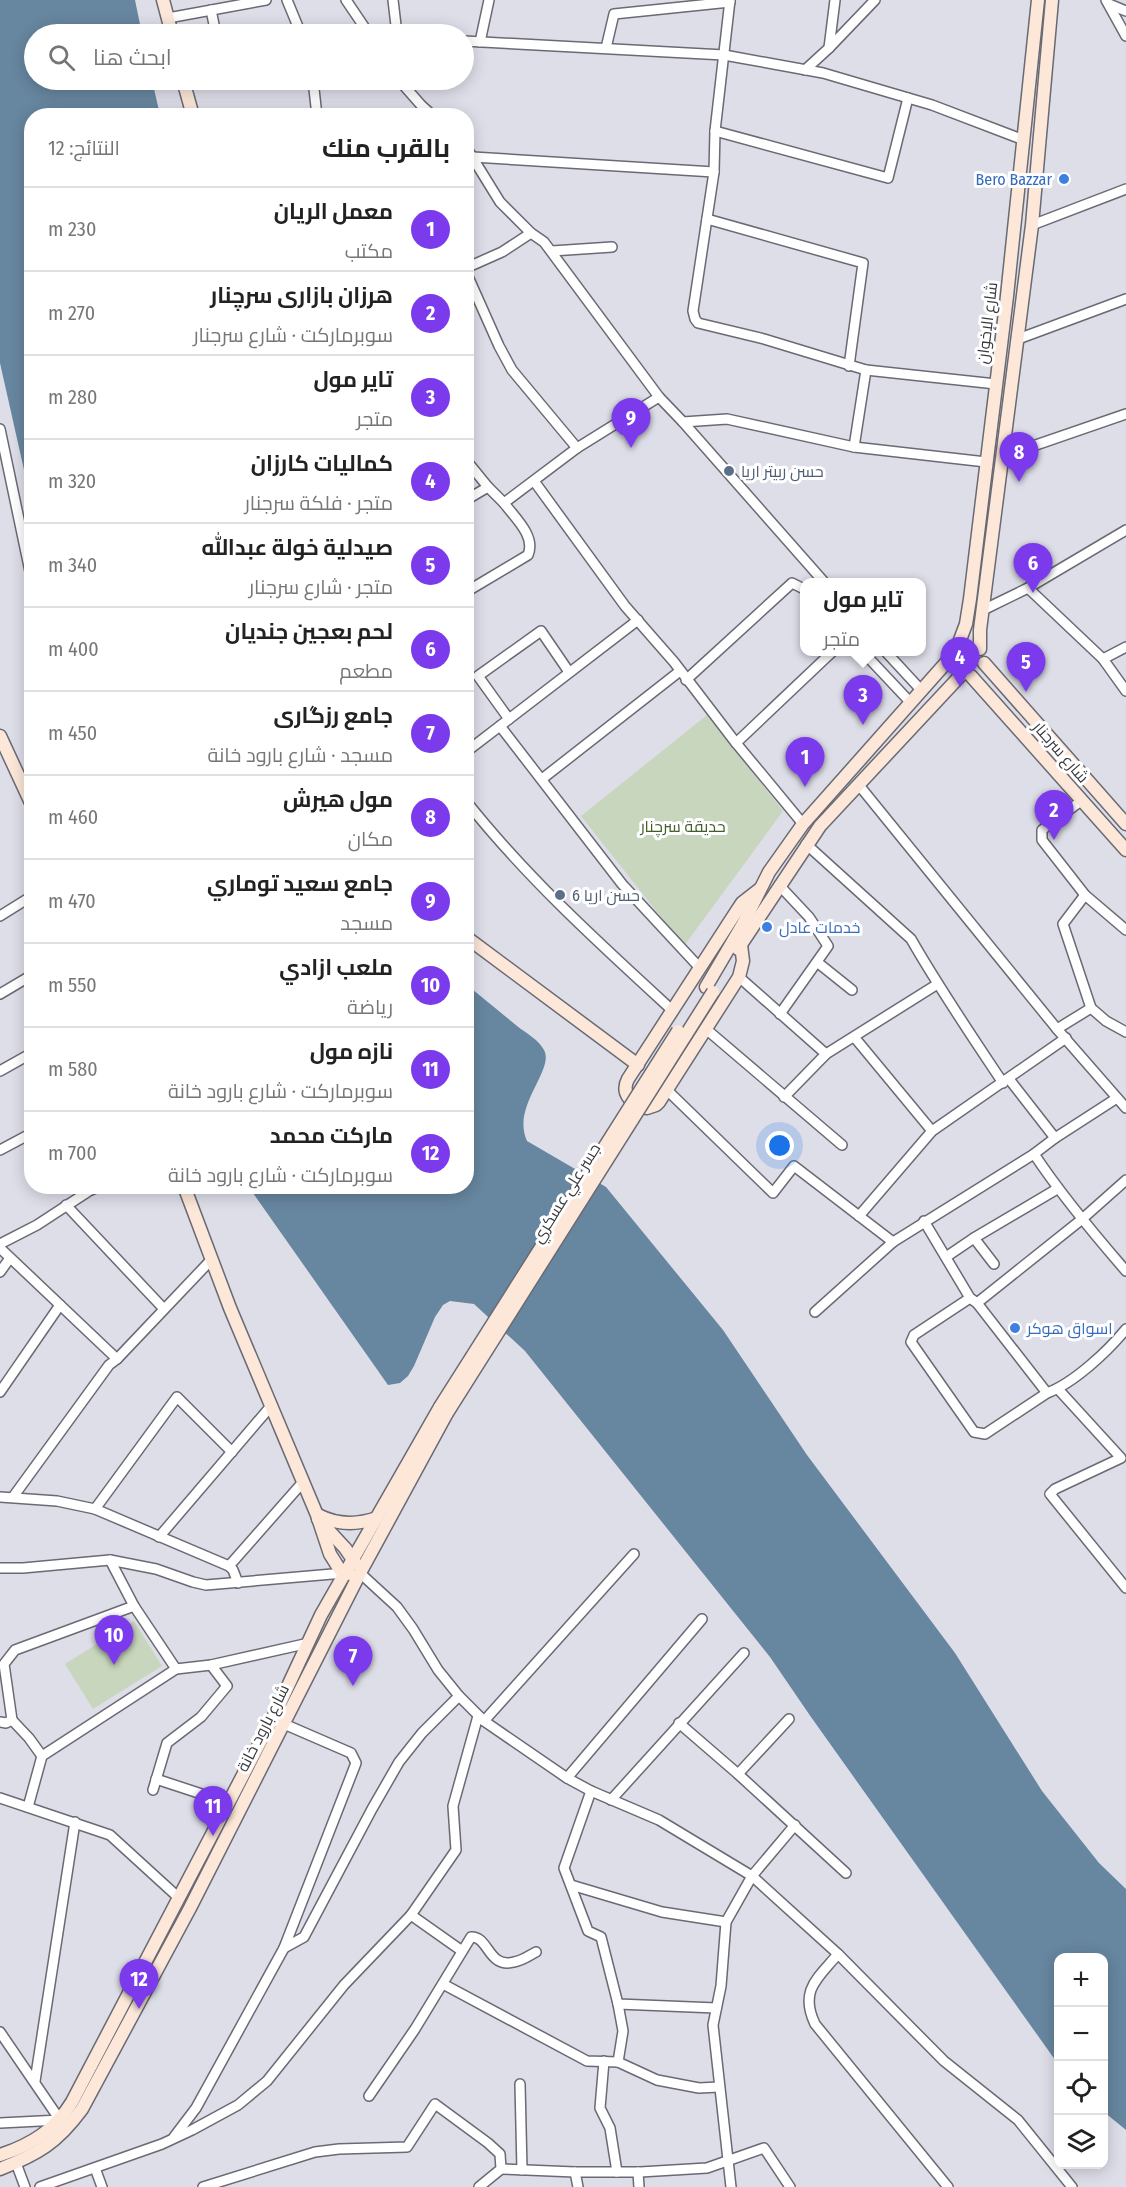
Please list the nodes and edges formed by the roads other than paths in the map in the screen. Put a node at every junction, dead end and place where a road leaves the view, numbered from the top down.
1 (163, 0) edge
2 (266, 0) edge
3 (287, 0) edge
4 (346, 0) edge
5 (393, 0) edge
6 (489, 0) edge
7 (835, 0) edge
8 (875, 0) edge
9 (1038, 0) edge
10 (1052, 0) edge
11 (730, 1) edge
12 (1107, 2) edge
13 (215, 6) edge
14 (1126, 11) edge
15 (168, 18) junction
16 (170, 24) edge
17 (216, 24) edge
18 (297, 24) edge
19 (362, 24) edge
20 (396, 24) edge
21 (1126, 36) edge
22 (474, 42) edge
23 (480, 42) junction
24 (606, 48) junction
25 (829, 48) junction
26 (724, 55) junction
27 (805, 70) junction
28 (186, 90) edge
29 (314, 90) edge
30 (408, 90) edge
31 (908, 98) junction
32 (191, 108) edge
33 (316, 108) edge
34 (425, 108) edge
35 (715, 131) junction
36 (1024, 140) junction
37 (474, 157) edge
38 (474, 159) edge
39 (714, 172) junction
40 (1126, 189) edge
41 (707, 219) junction
42 (1032, 225) junction
43 (531, 233) junction
44 (612, 247) dead end
45 (552, 251) junction
46 (474, 266) edge
47 (474, 288) edge
48 (1007, 296) junction
49 (1023, 298) junction
50 (1126, 299) edge
51 (1018, 339) junction
52 (849, 366) junction
53 (866, 370) junction
54 (996, 384) junction
55 (659, 397) junction
56 (1126, 414) edge
57 (683, 422) junction
58 (0, 429) edge
59 (854, 447) junction
60 (577, 448) junction
61 (1004, 456) junction
62 (986, 462) junction
63 (474, 470) edge
64 (534, 481) junction
65 (488, 487) junction
66 (474, 495) edge
67 (504, 503) junction
68 (1126, 530) edge
69 (24, 543) edge
70 (820, 578) edge
71 (474, 587) edge
72 (800, 587) edge
73 (1028, 588) junction
74 (983, 610) junction
75 (638, 620) junction
76 (1126, 647) edge
77 (980, 649) junction
78 (955, 652) junction
79 (827, 656) edge
80 (868, 656) edge
81 (890, 656) edge
82 (1103, 659) junction
83 (984, 663) junction
84 (680, 671) junction
85 (569, 672) junction
86 (966, 675) junction
87 (686, 680) junction
88 (1005, 689) junction
89 (922, 691) junction
90 (1126, 691) edge
91 (994, 700) junction
92 (911, 703) junction
93 (509, 719) junction
94 (500, 726) junction
95 (0, 736) edge
96 (736, 743) junction
97 (474, 746) edge
98 (542, 779) junction
99 (858, 784) junction
100 (24, 788) edge
101 (1081, 801) junction
102 (474, 811) edge
103 (802, 824) junction
104 (1126, 824) edge
105 (806, 844) junction
106 (1126, 850) edge
107 (779, 885) junction
108 (759, 890) junction
109 (1085, 896) junction
110 (24, 901) edge
111 (0, 916) edge
112 (1126, 930) edge
113 (474, 943) edge
114 (741, 945) junction
115 (817, 962) junction
116 (699, 967) junction
117 (739, 977) junction
118 (24, 980) edge
119 (936, 985) junction
120 (710, 989) junction
121 (852, 990) dead end
122 (0, 994) edge
123 (1091, 1008) junction
124 (673, 1011) junction
125 (780, 1014) junction
126 (706, 1029) junction
127 (1057, 1029) junction
128 (1126, 1032) edge
129 (855, 1038) junction
130 (1066, 1038) junction
131 (826, 1054) junction
132 (24, 1058) edge
133 (638, 1065) junction
134 (0, 1071) edge
135 (1006, 1081) junction
136 (667, 1090) junction
137 (784, 1097) junction
138 (1117, 1098) junction
139 (1126, 1108) edge
140 (932, 1131) junction
141 (24, 1137) edge
142 (1055, 1138) junction
143 (842, 1145) dead end
144 (0, 1150) edge
145 (1034, 1154) junction
146 (1126, 1180) edge
147 (1057, 1189) junction
148 (84, 1194) edge
149 (187, 1194) edge
150 (66, 1205) junction
151 (859, 1216) junction
152 (1081, 1220) junction
153 (924, 1221) junction
154 (974, 1238) junction
155 (893, 1242) junction
156 (0, 1246) edge
157 (946, 1257) junction
158 (10, 1258) junction
159 (211, 1260) junction
160 (994, 1263) dead end
161 (1126, 1271) edge
162 (0, 1272) edge
163 (973, 1300) junction
164 (60, 1305) junction
165 (164, 1309) junction
166 (814, 1312) dead end
167 (1126, 1329) edge
168 (117, 1359) junction
169 (1058, 1389) junction
170 (0, 1392) edge
171 (1047, 1393) junction
172 (271, 1406) junction
173 (443, 1410) junction
174 (232, 1452) junction
175 (1124, 1459) edge
176 (303, 1482) junction
177 (0, 1497) edge
178 (13, 1497) junction
179 (95, 1509) junction
180 (317, 1517) junction
181 (377, 1518) junction
182 (159, 1537) junction
183 (634, 1554) dead end
184 (353, 1559) junction
185 (110, 1560) junction
186 (229, 1566) junction
187 (0, 1568) edge
188 (344, 1573) junction
189 (360, 1573) junction
190 (238, 1583) junction
191 (1126, 1588) edge
192 (135, 1606) junction
193 (321, 1615) junction
194 (702, 1619) dead end
195 (336, 1623) junction
196 (309, 1643) junction
197 (744, 1653) dead end
198 (2, 1664) edge
199 (211, 1665) junction
200 (176, 1669) junction
201 (459, 1696) junction
202 (481, 1718) junction
203 (789, 1719) dead end
204 (12, 1720) junction
205 (0, 1722) edge
206 (679, 1723) junction
207 (284, 1724) junction
208 (42, 1756) junction
209 (738, 1774) junction
210 (567, 1778) junction
211 (156, 1779) junction
212 (153, 1790) dead end
213 (591, 1791) junction
214 (0, 1798) edge
215 (611, 1800) junction
216 (229, 1803) junction
217 (28, 1807) junction
218 (75, 1822) junction
219 (795, 1825) junction
220 (846, 1873) dead end
221 (752, 1876) junction
222 (571, 1885) junction
223 (178, 1898) junction
224 (411, 1915) junction
225 (726, 1922) junction
226 (284, 1948) junction
227 (462, 1951) junction
228 (537, 1952) dead end
229 (838, 1954) junction
230 (443, 1984) junction
231 (618, 2004) junction
232 (716, 2007) junction
233 (0, 2032) edge
234 (100, 2046) junction
235 (112, 2055) junction
236 (604, 2061) junction
237 (618, 2062) junction
238 (35, 2081) junction
239 (520, 2084) dead end
240 (719, 2087) junction
241 (369, 2096) dead end
242 (60, 2120) junction
243 (0, 2123) edge
244 (172, 2139) junction
245 (0, 2155) edge
246 (727, 2162) junction
247 (16, 2163) junction
248 (95, 2168) junction
249 (0, 2169) edge
250 (501, 2169) junction
251 (522, 2170) junction
252 (575, 2172) junction
253 (617, 2172) junction
254 (638, 2172) junction
255 (26, 2187) edge
256 (40, 2187) edge
257 (102, 2187) edge
258 (203, 2187) edge
259 (479, 2187) edge
260 (578, 2187) edge
261 (639, 2187) edge
262 (731, 2187) edge
263 (790, 2187) edge
264 (948, 2187) edge
265 (1072, 2187) edge

1 - 15 main road
2 - 13 street
3 - 18 street
4 - 19 street
5 - 20 street
6 - 23 street
7 - 25 street
8 - 25 street
9 - 36 main road, شارع الإخوان
10 - 42 main road
11 - 24 street
11 - 26 street
12 - 14 street
12 - 21 street
13 - 15 street
13 - 17 street
15 - 16 main road
22 - 23 street
23 - 24 street
24 - 26 street
25 - 27 street
26 - 27 street
26 - 35 street
27 - 31 street
28 - 32 main road
29 - 33 street
30 - 34 street
31 - 35 street
31 - 36 street
35 - 39 street
36 - 48 main road, شارع الإخوان
37 - 39 street
38 - 43 street
39 - 41 street
40 - 42 street
41 - 52 street
41 - 52 street
42 - 49 main road
43 - 45 street
43 - 46 street
44 - 45 street
45 - 55 street
47 - 60 street
48 - 49 main road
48 - 54 main road, شارع الإخوان
49 - 51 main road
50 - 51 street
51 - 61 main road
52 - 53 street
53 - 54 street
53 - 59 street
54 - 62 main road, شارع الإخوان
55 - 57 street
55 - 60 street
56 - 61 street
57 - 59 street
57 - 70 street
58 - 69 street
59 - 62 street
60 - 64 street
61 - 74 main road
62 - 78 main road, شارع الإخوان
63 - 65 street
64 - 67 street
64 - 75 street
65 - 66 street
65 - 67 street
67 - 71 street
68 - 73 street
72 - 87 street
73 - 74 street
73 - 82 street
74 - 77 main road
75 - 84 street
75 - 85 street
76 - 82 street
77 - 78 main road
77 - 83 main road
78 - 86 main road
78 - 89 main road
79 - 96 street
80 - 92 street
81 - 89 street
82 - 90 street
83 - 86 main road
83 - 88 main road, شارع سرجنار
84 - 87 street
84 - 98 street
85 - 93 street
85 - 93 street
86 - 91 main road, شارع سرجنار
86 - 99 main road
87 - 96 street
88 - 91 main road
88 - 104 main road, شارع سرجنار
89 - 92 main road
91 - 101 main road, شارع سرجنار
92 - 103 main road
93 - 94 street
94 - 97 street
94 - 98 street
95 - 100 main road
96 - 103 street
98 - 116 street
99 - 105 main road
99 - 127 street
101 - 106 main road, شارع سرجنار
101 - 109 street
102 - 124 street
103 - 108 main road
105 - 107 main road
105 - 119 street
107 - 114 main road
107 - 115 street
108 - 116 main road
108 - 120 main road
109 - 112 street
109 - 123 street
110 - 111 street
113 - 133 main road
114 - 117 main road
114 - 120 main road
115 - 121 street
115 - 125 street
116 - 124 main road
117 - 125 street
117 - 126 main road
118 - 122 street
119 - 129 street
119 - 135 street
120 - 173 main road, جسر علي عسكري, bridge
123 - 127 street
123 - 128 street
124 - 133 main road
125 - 131 street
126 - 136 main road
126 - 137 street
127 - 130 street
129 - 131 street
129 - 140 street
130 - 135 street
130 - 138 street
131 - 137 street
132 - 134 street
133 - 136 main road
135 - 140 street
135 - 142 street
136 - 151 street
137 - 143 street
138 - 139 street
138 - 142 street
140 - 151 street
141 - 144 street
142 - 145 street
145 - 147 street
145 - 153 street
146 - 152 street
147 - 152 street
147 - 154 street
148 - 150 street
149 - 159 main road
150 - 156 street
150 - 165 street
151 - 155 street
152 - 161 street
152 - 163 street
153 - 155 street
153 - 157 street
154 - 157 street
154 - 160 street
155 - 166 street
156 - 158 street
157 - 163 street
158 - 162 street
158 - 164 street
159 - 165 street
159 - 172 main road
163 - 171 street
163 - 171 street
164 - 168 street
164 - 170 street
165 - 168 street
167 - 169 street
168 - 178 street
169 - 171 street
169 - 175 street
172 - 174 street
172 - 176 main road
173 - 181 main road, شارع بارود خانة
173 - 189 main road, شارع بارود خانة
174 - 179 street
174 - 182 street
175 - 191 street
176 - 180 main road
176 - 186 street
177 - 178 street
178 - 179 street
179 - 182 street
180 - 181 main road
180 - 184 main road
180 - 188 main road
181 - 184 main road, شارع بارود خانة
182 - 186 street
183 - 202 street
184 - 188 main road, شارع بارود خانة
184 - 189 main road
185 - 187 street
185 - 190 street
185 - 192 street
186 - 190 street
188 - 189 main road
188 - 190 street
188 - 193 main road, شارع بارود خانة
189 - 195 main road, شارع بارود خانة
189 - 201 street
192 - 198 street
192 - 200 street
193 - 195 main road
193 - 196 main road, شارع بارود خانة
194 - 210 street
195 - 207 main road, شارع بارود خانة
196 - 199 street
196 - 216 main road, شارع بارود خانة
197 - 206 street
198 - 204 street
199 - 200 street
199 - 211 street
200 - 208 street
201 - 202 street
201 - 226 street
202 - 210 street
202 - 224 street
203 - 209 street
204 - 205 street
204 - 208 street
206 - 209 street
206 - 215 street
207 - 226 street
207 - 235 main road, شارع بارود خانة
208 - 217 street
209 - 219 street
210 - 213 street
211 - 212 street
211 - 216 street
213 - 215 street
213 - 222 street
214 - 217 street
215 - 221 street
216 - 223 main road, شارع بارود خانة
217 - 218 street
218 - 223 street
218 - 238 street
219 - 220 street
219 - 221 street
221 - 225 street
221 - 229 street
222 - 225 street
222 - 231 street
223 - 234 main road, شارع بارود خانة
224 - 227 street
224 - 244 street
225 - 232 street
226 - 244 street
227 - 228 street
227 - 230 street
229 - 264 street
229 - 265 street
230 - 236 street
230 - 241 street
231 - 232 street
231 - 237 street
232 - 240 street
233 - 238 street
234 - 235 main road
234 - 242 main road, شارع بارود خانة
235 - 247 main road, شارع بارود خانة
236 - 237 street
236 - 253 street
237 - 240 street
238 - 242 street
239 - 251 street
240 - 246 street
242 - 243 street
242 - 245 main road, شارع بارود خانة
244 - 248 street
246 - 254 street
246 - 262 street
246 - 263 street
247 - 249 main road, شارع بارود خانة
247 - 255 street
248 - 256 street
248 - 257 street
250 - 251 street
250 - 258 street
250 - 259 street
251 - 252 street
252 - 253 street
252 - 260 street
253 - 254 street
254 - 261 street

